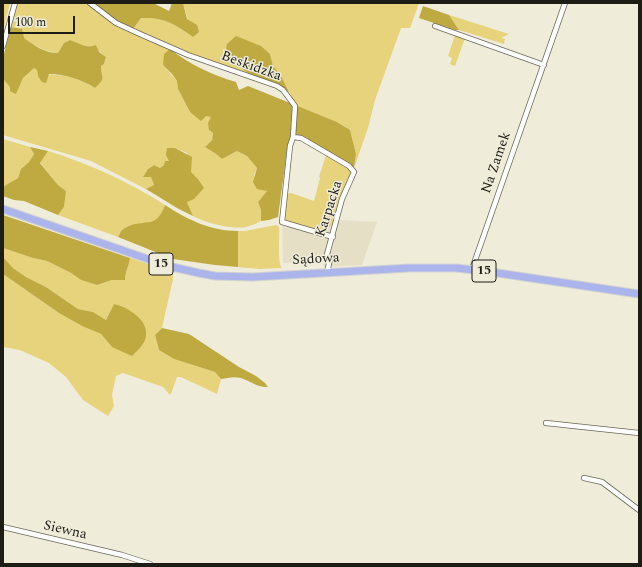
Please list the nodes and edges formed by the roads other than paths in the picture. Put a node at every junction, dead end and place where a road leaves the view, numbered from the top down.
1 (15, 3) edge
2 (90, 3) edge
3 (565, 3) edge
4 (435, 26) dead end
5 (3, 46) edge
6 (544, 65) junction
7 (293, 137) junction
8 (3, 209) edge
9 (333, 237) junction
10 (472, 269) junction
11 (327, 272) junction
12 (639, 294) edge
13 (546, 423) dead end
14 (639, 433) edge
15 (584, 478) dead end
16 (639, 510) edge
17 (3, 527) edge
18 (150, 564) edge

1 - 5 street
2 - 7 street, Beskidzka
3 - 6 street, Na Zamek
4 - 6 street
6 - 10 street, Na Zamek
7 - 9 street, Beskidzka
7 - 9 street, Karpacka
8 - 11 main road, Sądowa / 15
9 - 11 street, Karpacka
10 - 11 main road, Sądowa / 15
10 - 12 main road, Sądowa / 15
13 - 14 street
15 - 16 street
17 - 18 street, Siewna

